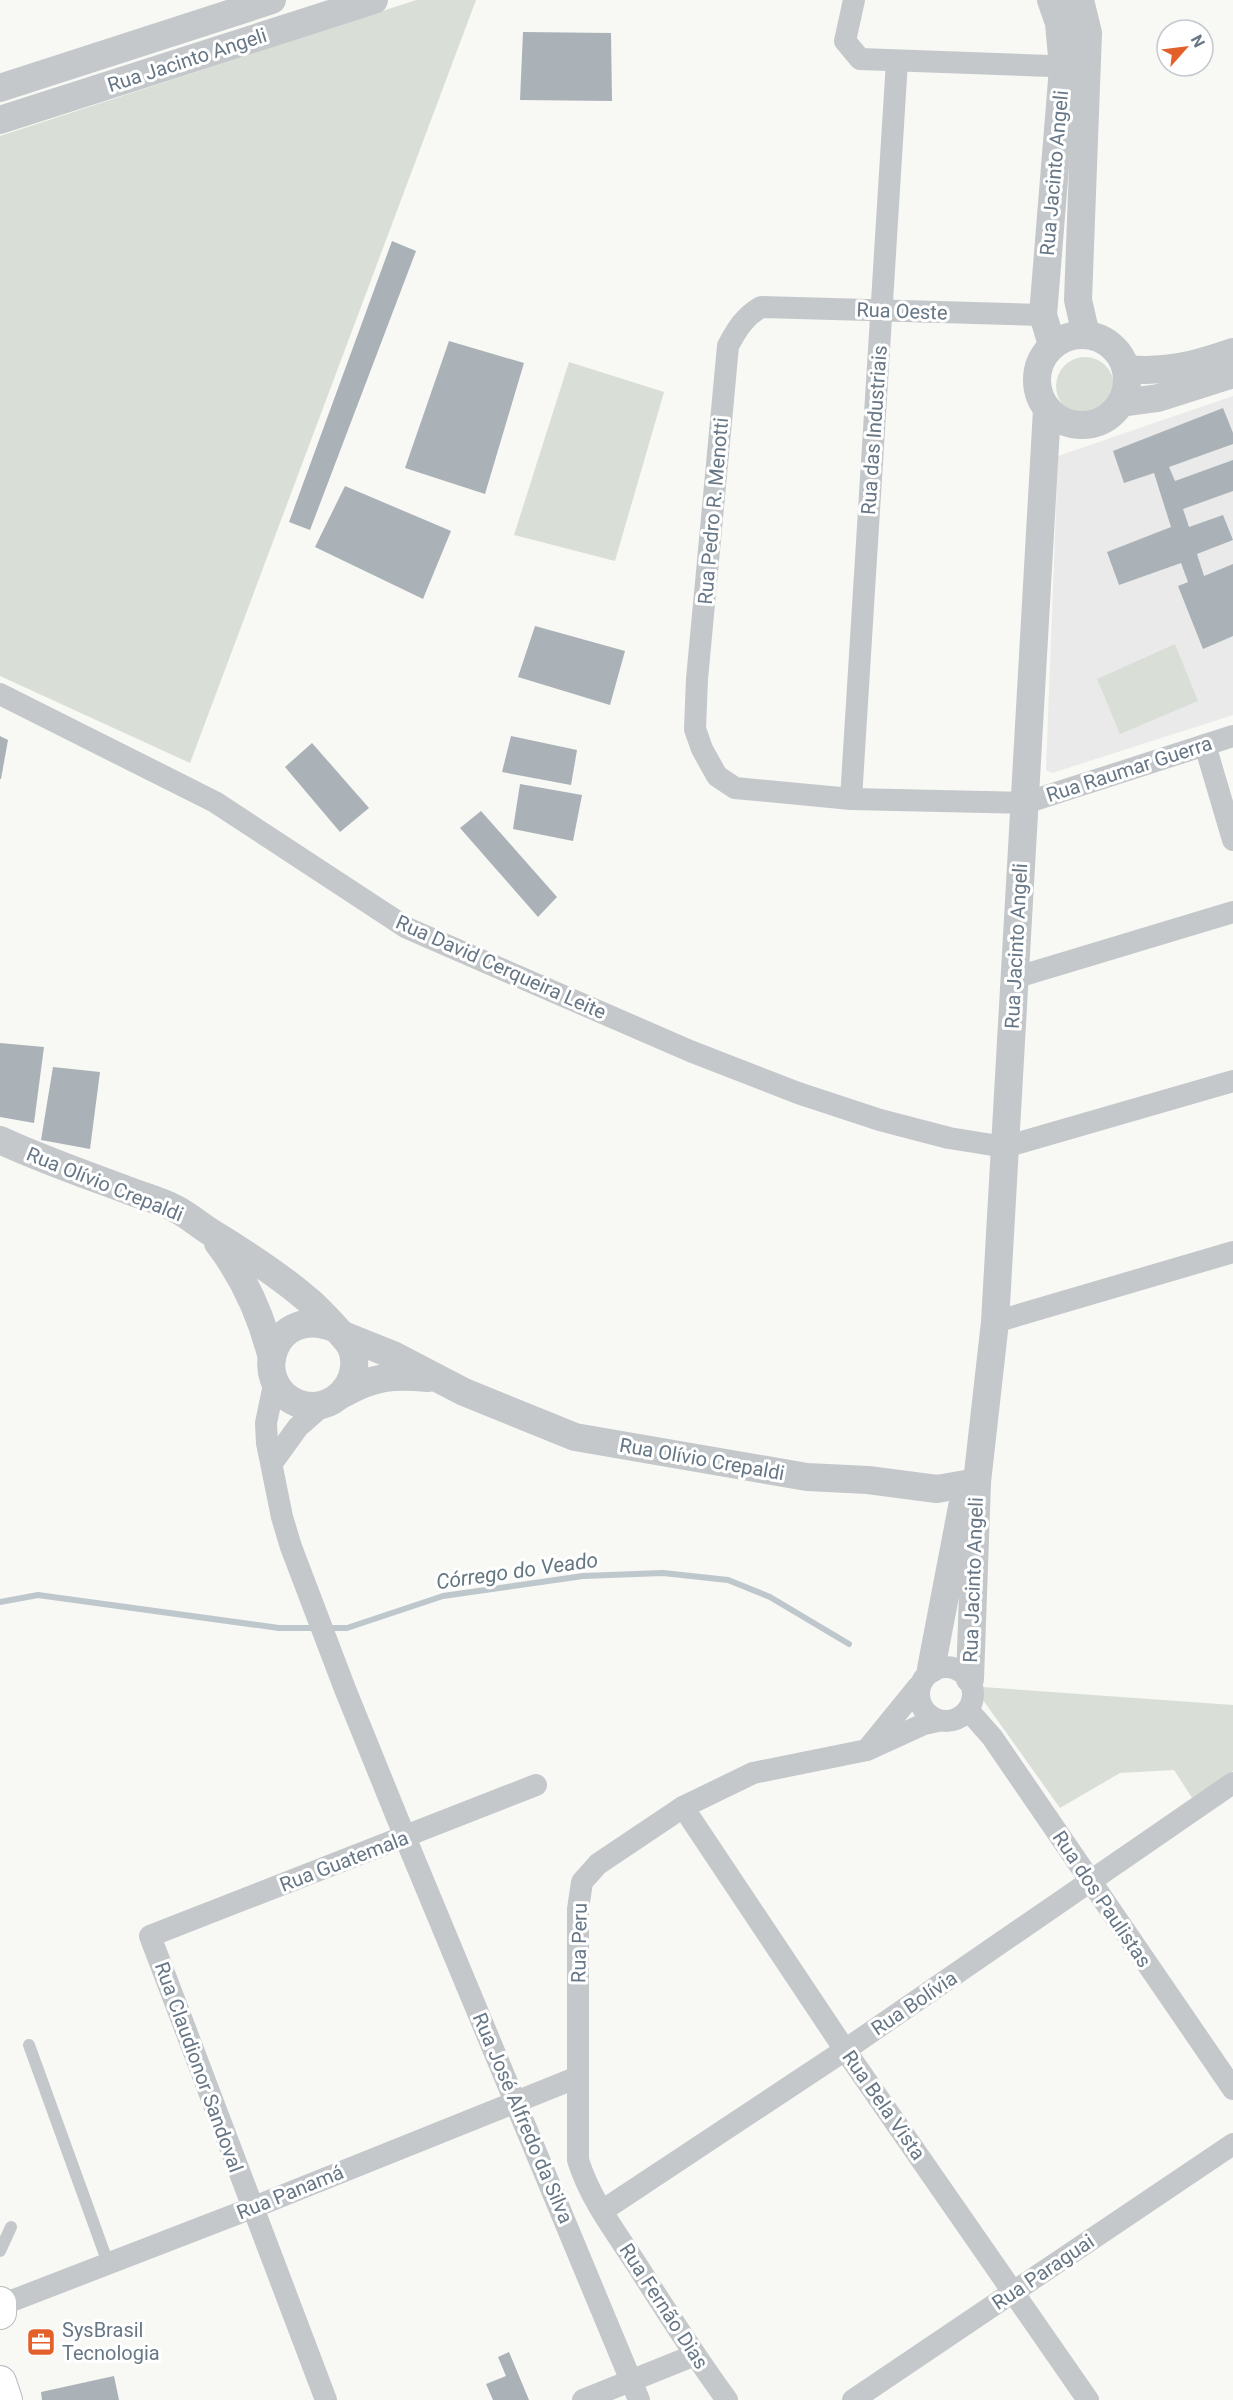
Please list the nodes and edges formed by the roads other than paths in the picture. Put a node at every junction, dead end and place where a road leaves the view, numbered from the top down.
1 (272, 0) edge
2 (854, 0) edge
3 (1051, 0) edge
4 (1080, 0) edge
5 (359, 2) edge
6 (897, 61) junction
7 (1075, 67) junction
8 (0, 87) edge
9 (0, 120) edge
10 (761, 307) joint
11 (881, 310) junction
12 (1042, 315) junction
13 (1086, 335) junction
14 (1052, 345) junction
15 (1233, 352) edge
16 (1126, 369) junction
17 (1233, 375) edge
18 (1121, 403) junction
19 (1047, 410) junction
20 (0, 694) edge
21 (695, 729) joint
22 (1233, 736) edge
23 (1205, 745) junction
24 (851, 799) junction
25 (1025, 803) junction
26 (1233, 840) edge
27 (1233, 912) edge
28 (1014, 978) junction
29 (1233, 1081) edge
30 (0, 1140) edge
31 (1005, 1147) junction
32 (209, 1232) junction
33 (1233, 1252) edge
34 (994, 1322) junction
35 (338, 1332) junction
36 (273, 1369) junction
37 (439, 1379) junction
38 (333, 1399) junction
39 (272, 1463) junction
40 (977, 1482) junction
41 (924, 1678) junction
42 (969, 1679) junction
43 (968, 1710) junction
44 (939, 1721) junction
45 (867, 1750) junction
46 (536, 1785) dead end
47 (1230, 1792) edge
48 (683, 1807) junction
49 (405, 1837) junction
50 (1091, 1883) junction
51 (150, 1936) joint
52 (29, 2044) dead end
53 (845, 2050) junction
54 (578, 2077) junction
55 (1233, 2090) edge
56 (515, 2101) junction
57 (1233, 2144) edge
58 (252, 2208) junction
59 (602, 2211) junction
60 (12, 2227) dead end
61 (0, 2251) edge
62 (108, 2264) junction
63 (1014, 2291) junction
64 (0, 2304) edge
65 (0, 2313) edge
66 (695, 2355) junction
67 (0, 2382) edge
68 (635, 2390) edge
69 (6, 2400) edge
70 (326, 2400) edge
71 (583, 2400) edge
72 (727, 2400) edge
73 (853, 2400) edge
74 (1088, 2400) edge

1 - 8 street, Rua Jacinto Angeli
2 - 6 street
3 - 7 street, Rua Jacinto Angeli
4 - 7 street, Rua Jacinto Angeli
5 - 9 street, Rua Jacinto Angeli
6 - 7 street
6 - 11 street, Rua das Industriais
7 - 12 street, Rua Jacinto Angeli
7 - 13 street, Rua Jacinto Angeli
10 - 11 street, Rua Oeste
10 - 21 street, Rua Pedro R. Menotti
11 - 12 street, Rua Oeste
11 - 24 street, Rua das Industriais
12 - 14 street, Rua Jacinto Angeli
13 - 14 street
13 - 16 street
14 - 19 street
15 - 16 street
16 - 18 street
17 - 18 street
18 - 19 street
19 - 25 street, Rua Jacinto Angeli
20 - 31 street, Rua David Cerqueira Leite
21 - 24 street, Rua Raumar Guerra
22 - 23 street, Rua Raumar Guerra
23 - 25 street, Rua Raumar Guerra
23 - 26 street
24 - 25 street, Rua Raumar Guerra
25 - 28 street, Rua Jacinto Angeli
27 - 28 street
28 - 31 street, Rua Jacinto Angeli
29 - 31 street
30 - 32 street, Rua Olívio Crepaldi
31 - 34 street, Rua Jacinto Angeli
32 - 35 street, Rua Olívio Crepaldi
32 - 36 street, Rua Olívio Crepaldi
33 - 34 street
34 - 40 street, Rua Jacinto Angeli
35 - 36 street
35 - 37 street, Rua Olívio Crepaldi
35 - 38 street
36 - 38 street
36 - 39 street, Rua José Alfredo da Silva
37 - 38 street, Rua Olívio Crepaldi
37 - 40 street, Rua Olívio Crepaldi
38 - 39 street
39 - 49 street, Rua José Alfredo da Silva
40 - 41 street, Rua Jacinto Angeli
40 - 42 street, Rua Jacinto Angeli
41 - 42 street
41 - 44 street
41 - 45 street
42 - 43 street
43 - 44 street
43 - 50 street, Rua dos Paulistas
44 - 45 street, Rua Peru
45 - 48 street, Rua Peru
46 - 49 street, Rua Guatemala
47 - 50 street, Rua Bolívia
48 - 53 street, Rua Bela Vista
48 - 54 street, Rua Peru
49 - 51 street, Rua Guatemala
49 - 56 street, Rua José Alfredo da Silva
50 - 53 street, Rua Bolívia
50 - 55 street, Rua dos Paulistas
51 - 58 street, Rua Claudionor Sandoval
52 - 62 lane
53 - 59 street, Rua Bolívia
53 - 63 street, Rua Bela Vista
54 - 56 street, Rua Panamá
54 - 59 street, Rua Peru
56 - 58 street, Rua Panamá
56 - 68 street, Rua José Alfredo da Silva
57 - 63 street, Rua Paraguai
58 - 62 street, Rua Panamá
58 - 70 street, Rua Claudionor Sandoval
59 - 66 street, Rua Fernão Dias
60 - 61 lane
62 - 64 street, Rua Panamá
63 - 73 street, Rua Paraguai
63 - 74 street, Rua Bela Vista
64 - 65 main road
66 - 68 street
66 - 72 street, Rua Fernão Dias
67 - 69 main road
68 - 71 street

